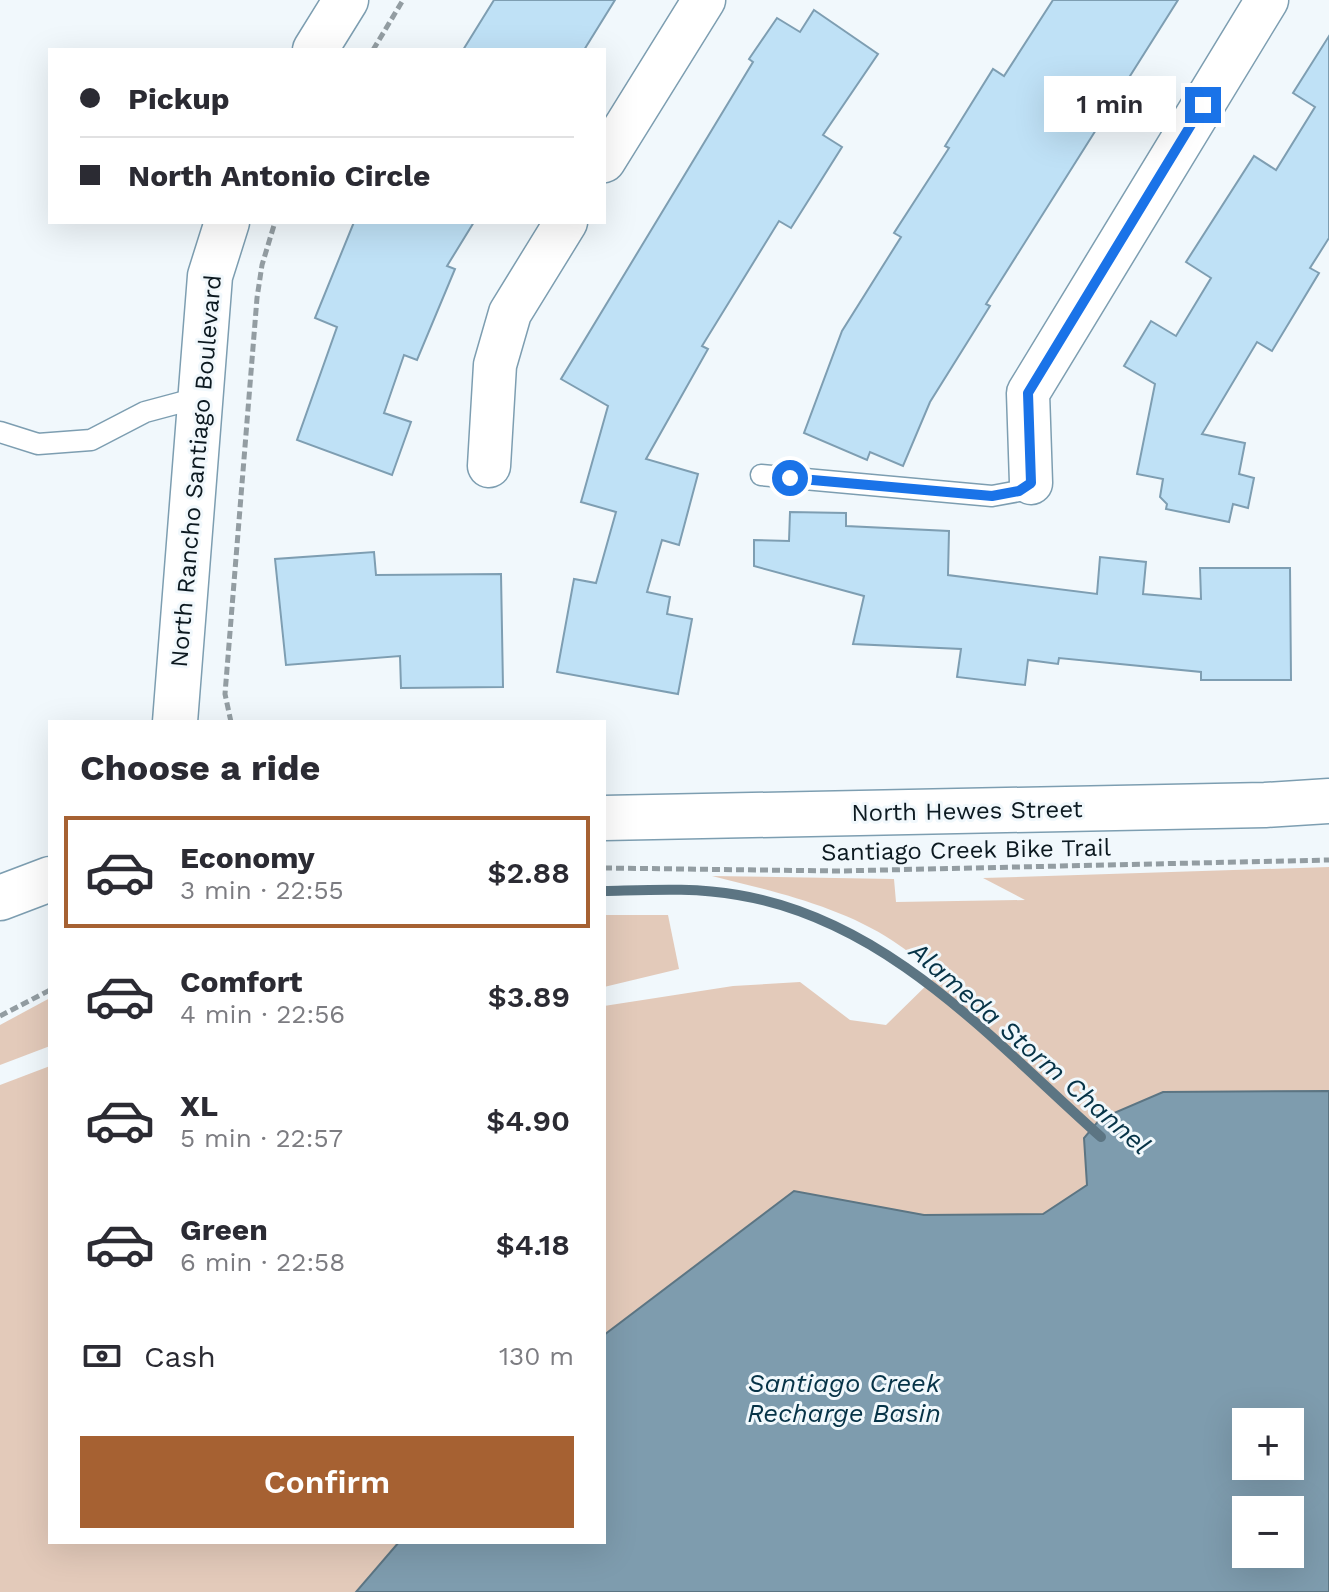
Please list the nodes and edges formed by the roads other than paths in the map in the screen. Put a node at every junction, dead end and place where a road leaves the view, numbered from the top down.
1 (346, 0) edge
2 (704, 0) edge
3 (1267, 0) edge
4 (316, 48) edge
5 (606, 158) edge
6 (226, 224) edge
7 (565, 224) edge
8 (201, 397) junction
9 (0, 432) edge
10 (489, 466) dead end
11 (761, 475) dead end
12 (1031, 483) joint
13 (175, 720) edge
14 (1329, 801) edge
15 (606, 818) edge
16 (48, 880) edge
17 (0, 898) edge

1 - 4 main road
2 - 5 street
3 - 12 street
6 - 8 main road, North Rancho Santiago Boulevard
7 - 10 street
8 - 9 lane
8 - 13 main road, North Rancho Santiago Boulevard
11 - 12 lane
14 - 15 main road, North Hewes Street
16 - 17 main road

